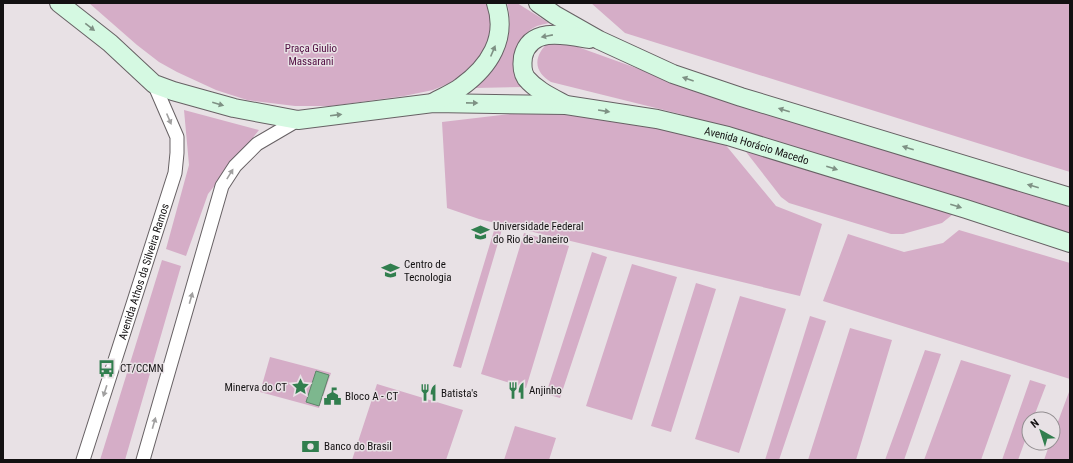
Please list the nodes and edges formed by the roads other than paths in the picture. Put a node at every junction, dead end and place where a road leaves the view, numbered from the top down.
1 (59, 3) edge
2 (496, 3) edge
3 (538, 3) edge
4 (599, 40) junction
5 (154, 84) junction
6 (433, 103) junction
7 (566, 105) junction
8 (298, 120) junction
9 (1070, 197) edge
10 (1070, 243) edge
11 (83, 460) edge
12 (143, 460) edge

1 -> 5 street
6 -> 2 street
3 - 4 street
4 -> 7 street
9 -> 4 street
5 -> 8 street
5 -> 11 street, Avenida Athos da Silveira Ramos
6 -> 7 street, Avenida Horácio Macedo
8 -> 6 street
7 -> 10 street, Avenida Horácio Macedo
12 -> 8 street

